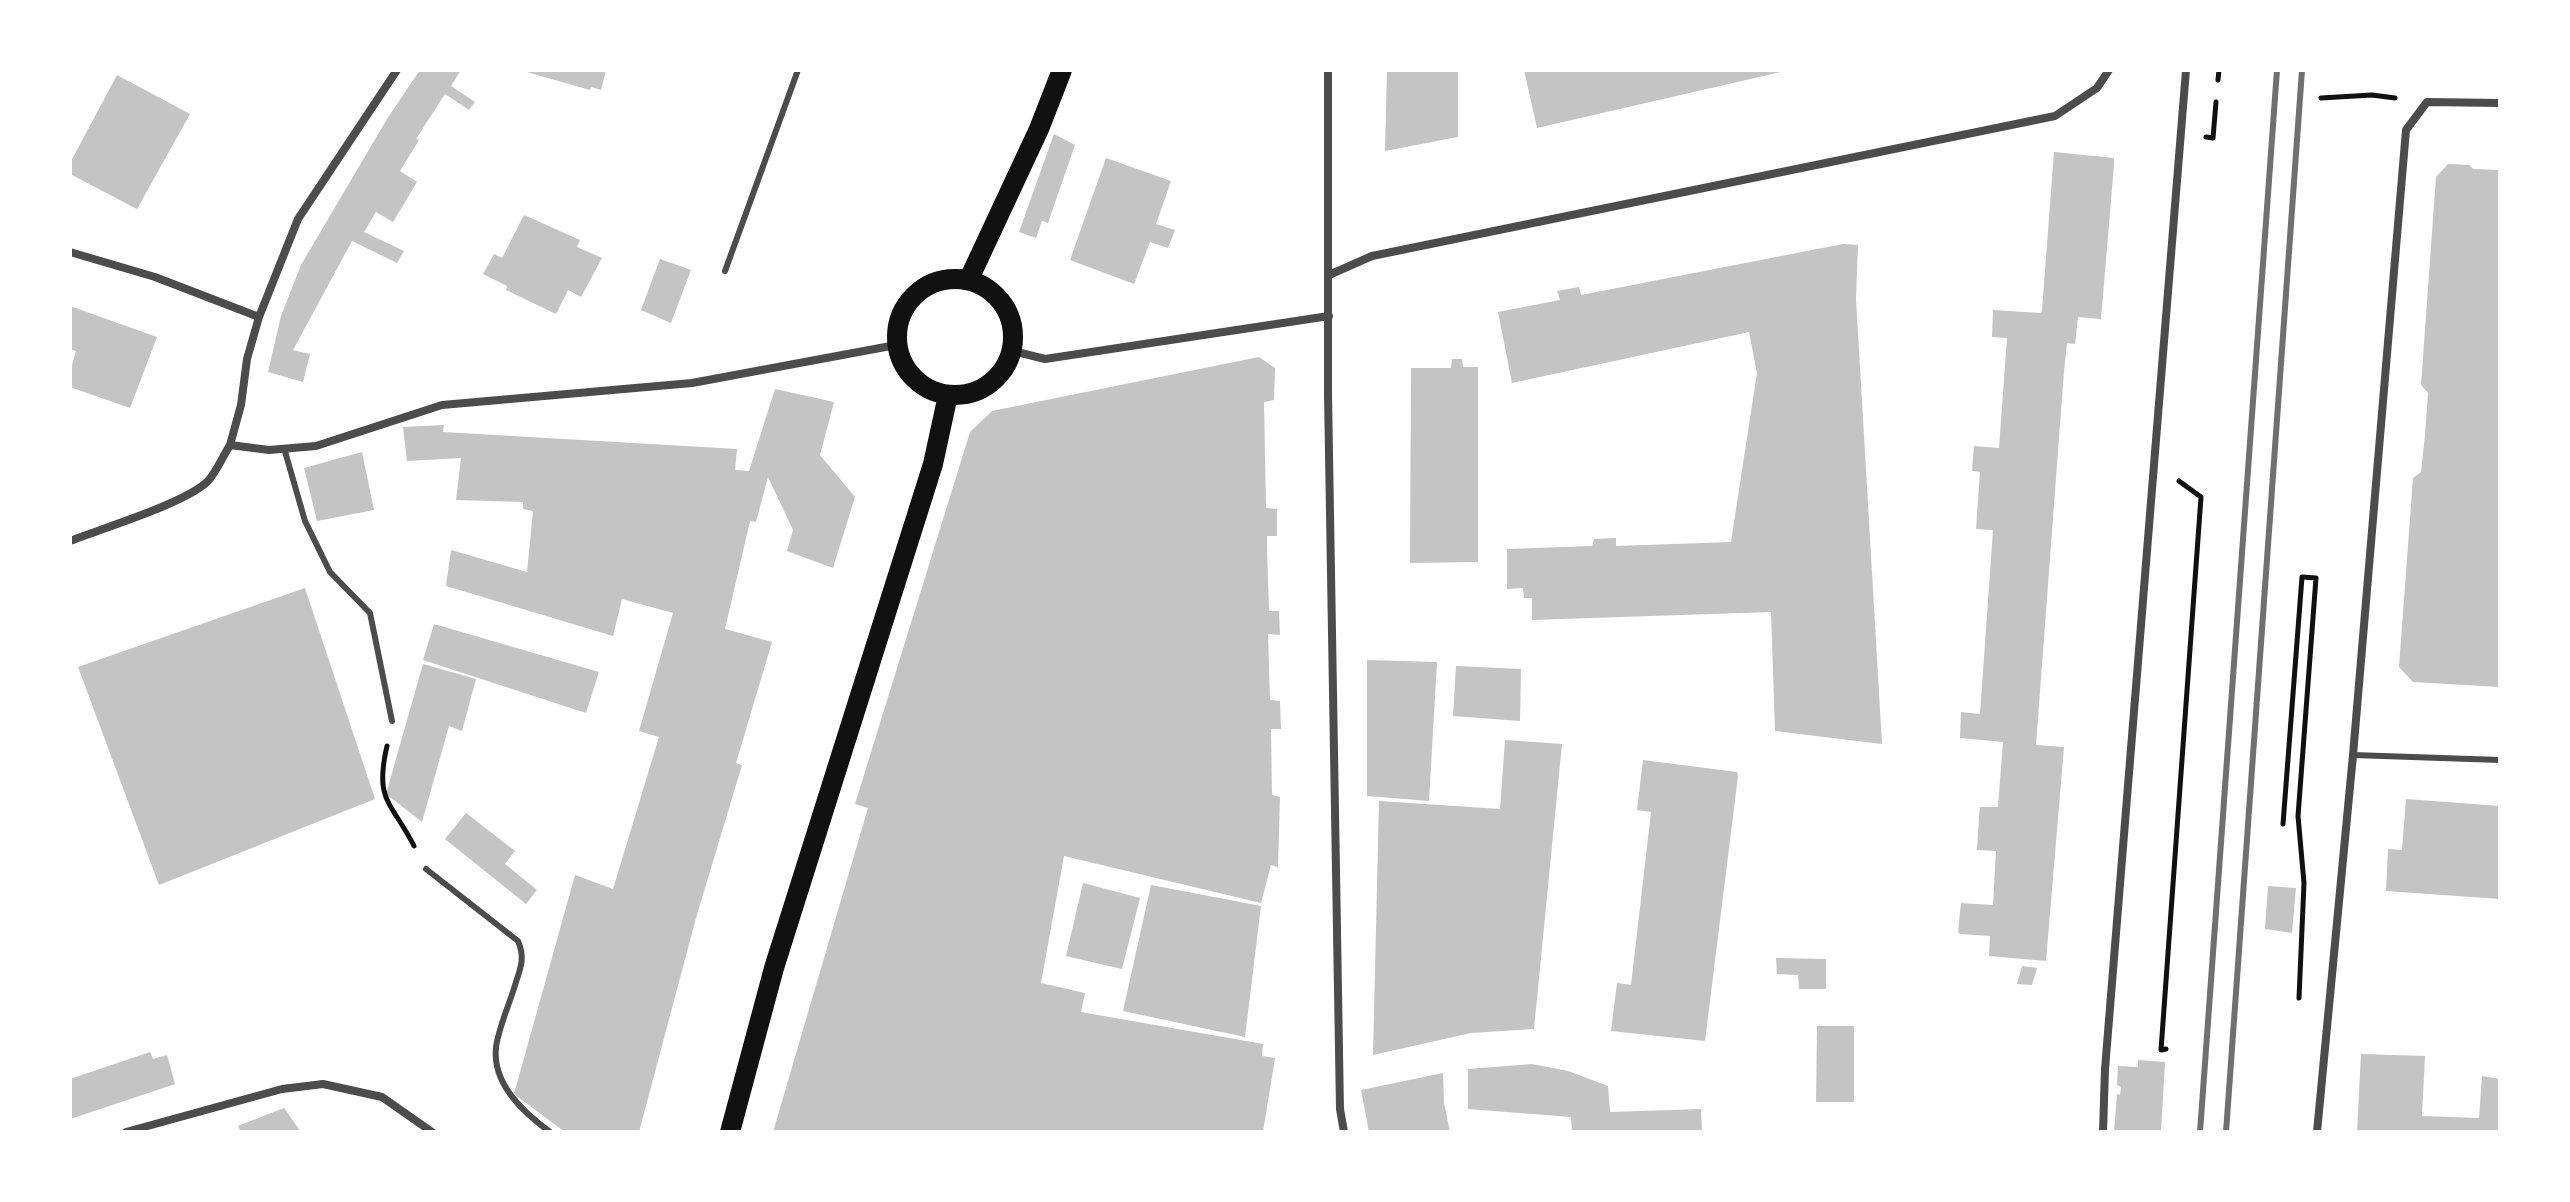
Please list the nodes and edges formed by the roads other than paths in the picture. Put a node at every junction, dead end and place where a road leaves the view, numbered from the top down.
1 (397, 70) edge
2 (798, 70) edge
3 (1062, 70) edge
4 (1328, 70) edge
5 (2109, 70) edge
6 (2186, 70) edge
7 (2500, 103) edge
8 (70, 252) edge
9 (725, 271) dead end
10 (1329, 275) junction
11 (969, 279) junction
12 (1329, 316) junction
13 (259, 317) junction
14 (896, 345) junction
15 (1013, 351) junction
16 (948, 395) junction
17 (230, 445) junction
18 (284, 448) junction
19 (70, 541) edge
20 (392, 721) road end
21 (2353, 755) junction
22 (2500, 760) edge
23 (426, 869) road end
24 (126, 1132) edge
25 (432, 1132) edge
26 (550, 1132) edge
27 (730, 1132) edge
28 (1344, 1132) edge
29 (2103, 1132) edge
30 (2317, 1132) edge

1 - 13 street
2 - 9 lane
3 - 11 main road
4 - 10 street
5 - 10 street
6 - 29 street
7 - 21 street
8 - 13 street
10 - 12 street
11 - 14 main road
11 - 15 main road
12 - 15 street
12 - 28 street
13 - 17 street
14 - 16 main road
14 - 18 street
15 - 16 main road
16 - 27 main road
17 - 18 street
17 - 19 street
18 - 20 lane
21 - 22 lane
21 - 30 street
23 - 26 lane
24 - 25 street

